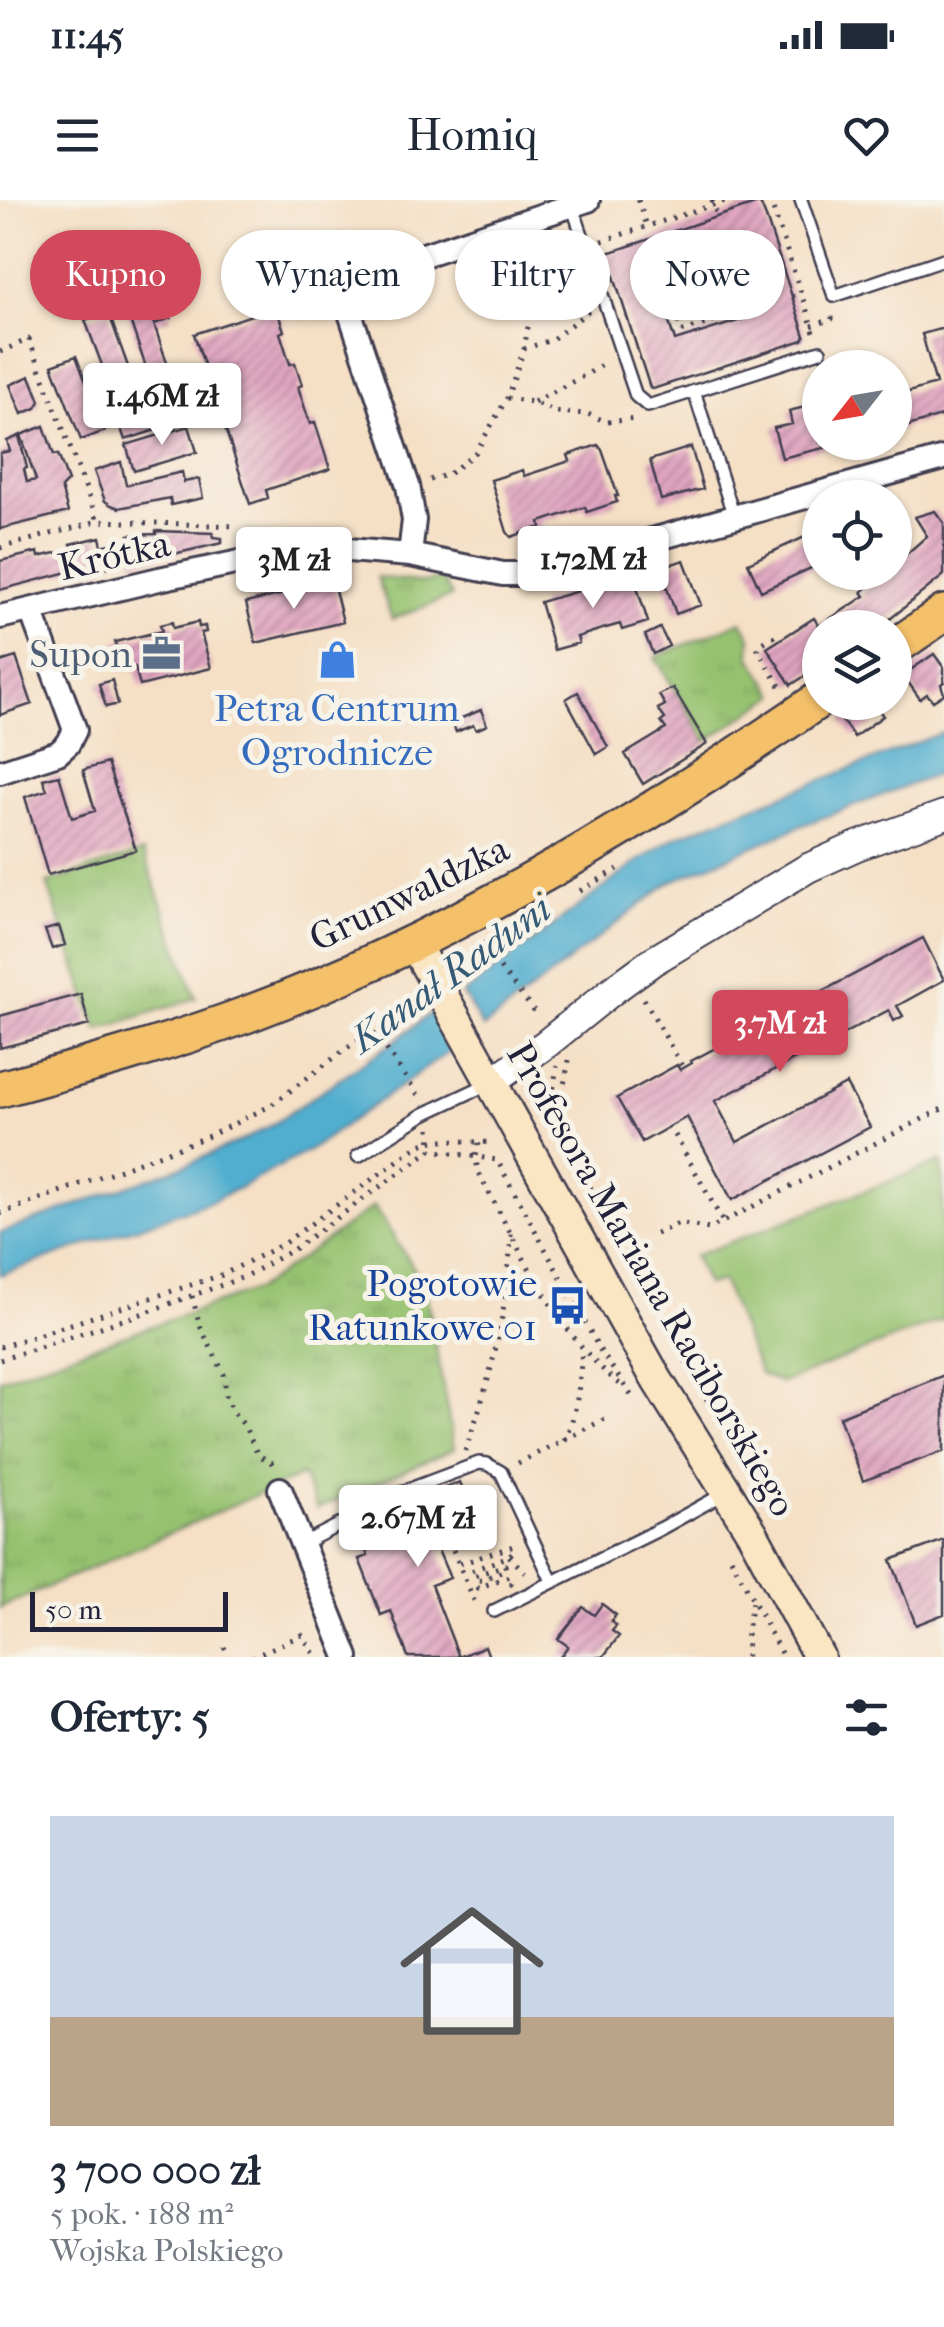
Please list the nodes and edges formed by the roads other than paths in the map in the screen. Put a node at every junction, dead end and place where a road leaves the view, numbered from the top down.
1 (801, 200) edge
2 (579, 210) edge
3 (944, 259) edge
4 (802, 357) edge
5 (694, 391) junction
6 (944, 458) edge
7 (734, 517) junction
8 (410, 555) junction
9 (32, 610) junction
10 (944, 613) edge
11 (0, 617) edge
12 (912, 635) edge
13 (802, 711) edge
14 (0, 772) edge
15 (944, 815) edge
16 (413, 942) junction
17 (490, 1082) junction
18 (0, 1089) edge
19 (358, 1156) dead end
20 (280, 1489) road end
21 (727, 1492) junction
22 (302, 1544) junction
23 (552, 1580) junction
24 (494, 1611) dead end
25 (347, 1657) edge
26 (820, 1657) edge

1 - 3 lane
2 - 5 lane
2 - 8 street
4 - 5 lane
5 - 7 lane
6 - 7 street, Krótka
7 - 8 street, Krótka
8 - 9 street, Krótka
9 - 11 street, Krótka
9 - 14 street
10 - 12 main road
13 - 16 main road, Grunwaldzka
15 - 17 street
16 - 17 main road, Profesora Mariana Raciborskiego
16 - 18 main road, Grunwaldzka
17 - 19 lane
17 - 21 main road, Profesora Mariana Raciborskiego
20 - 22 street
21 - 23 lane
21 - 26 main road, Profesora Mariana Raciborskiego
22 - 23 lane
22 - 25 street
23 - 24 lane

